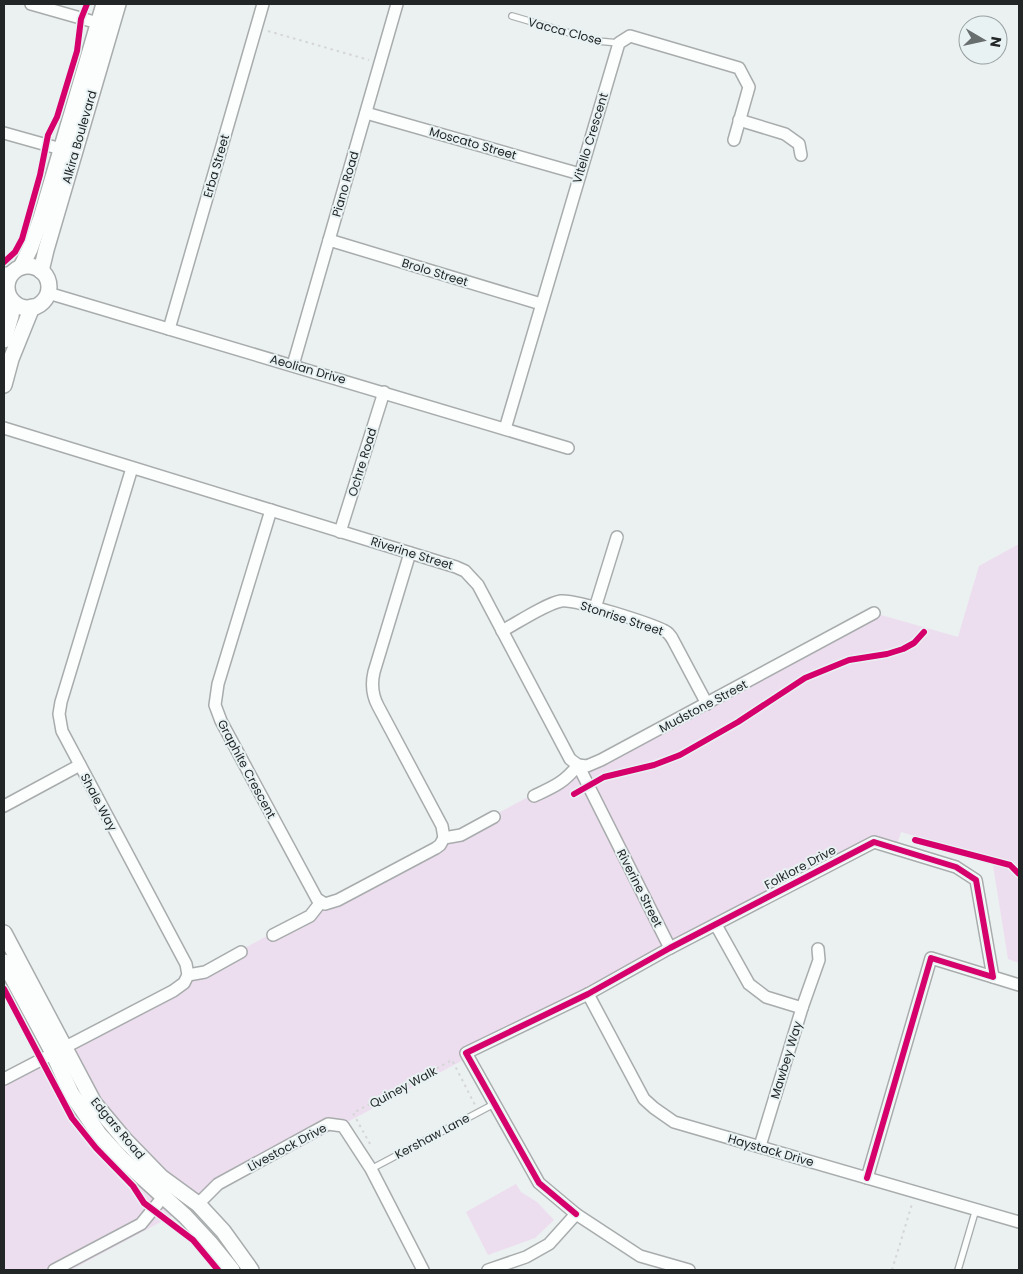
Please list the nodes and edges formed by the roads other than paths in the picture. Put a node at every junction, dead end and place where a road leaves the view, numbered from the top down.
1 (31, 4) edge
2 (104, 4) edge
3 (118, 4) edge
4 (263, 4) edge
5 (397, 4) edge
6 (512, 16) dead end
7 (98, 23) junction
8 (619, 43) junction
9 (366, 113) junction
10 (739, 120) junction
11 (4, 132) edge
12 (734, 140) dead end
13 (61, 149) junction
14 (800, 155) dead end
15 (580, 174) junction
16 (329, 240) junction
17 (12, 271) edge
18 (41, 271) junction
19 (48, 293) junction
20 (8, 296) edge
21 (541, 304) junction
22 (32, 307) junction
23 (169, 329) junction
24 (4, 340) edge
25 (293, 365) junction
26 (4, 385) edge
27 (384, 392) junction
28 (4, 428) edge
29 (505, 429) junction
30 (568, 448) dead end
31 (132, 468) junction
32 (270, 510) junction
33 (340, 532) junction
34 (616, 537) dead end
35 (410, 553) junction
36 (595, 608) junction
37 (874, 612) dead end
38 (502, 631) junction
39 (707, 704) junction
40 (80, 765) junction
41 (578, 765) junction
42 (534, 796) dead end
43 (4, 806) edge
44 (494, 817) dead end
45 (444, 838) junction
46 (321, 902) junction
47 (716, 925) junction
48 (4, 933) edge
49 (273, 935) dead end
50 (670, 948) junction
51 (818, 948) dead end
52 (241, 952) dead end
53 (4, 962) edge
54 (188, 975) junction
55 (993, 977) junction
56 (1019, 985) edge
57 (588, 994) junction
58 (802, 1008) junction
59 (59, 1051) junction
60 (4, 1079) edge
61 (494, 1104) junction
62 (760, 1146) junction
63 (376, 1167) junction
64 (867, 1178) junction
65 (163, 1196) junction
66 (198, 1204) junction
67 (976, 1209) junction
68 (576, 1214) junction
69 (1019, 1222) edge
70 (54, 1270) edge
71 (232, 1270) edge
72 (251, 1270) edge
73 (424, 1270) edge
74 (488, 1270) edge
75 (689, 1270) edge
76 (958, 1270) edge

1 - 7 street
2 - 7 street, Alkira Boulevard
3 - 18 street, Alkira Boulevard
4 - 23 street, Erba Street
5 - 9 street, Piano Road
6 - 8 lane, Vacca Close
7 - 13 street, Alkira Boulevard
8 - 10 street
8 - 15 street, Vitello Crescent
9 - 15 street, Moscato Street
9 - 16 street, Piano Road
10 - 12 street
10 - 14 street
11 - 13 street
13 - 17 street, Alkira Boulevard
15 - 21 street, Vitello Crescent
16 - 21 street, Brolo Street
16 - 25 street, Piano Road
17 - 18 street
17 - 20 street
18 - 19 street
19 - 22 street
19 - 23 street, Aeolian Drive
20 - 22 street
20 - 24 street
21 - 29 street, Vitello Crescent
22 - 26 street
23 - 25 street, Aeolian Drive
25 - 27 street, Aeolian Drive
27 - 29 street, Aeolian Drive
27 - 33 street, Ochre Road
28 - 31 street, Riverine Street
29 - 30 street, Aeolian Drive
31 - 32 street, Riverine Street
31 - 40 street, Shale Way
32 - 33 street, Riverine Street
32 - 46 street, Graphite Crescent
33 - 35 street, Riverine Street
34 - 36 street
35 - 38 street, Riverine Street
35 - 45 street
36 - 38 street, Stonrise Street
36 - 39 street, Stonrise Street
37 - 39 street, Mudstone Street
38 - 41 street, Riverine Street
39 - 41 street, Mudstone Street
40 - 43 street
40 - 54 street, Shale Way
41 - 42 street
41 - 50 street, Riverine Street
44 - 45 street
45 - 46 street
46 - 49 street
47 - 50 street, Folklore Drive
47 - 55 street, Folklore Drive
47 - 58 street, Mawbey Way
48 - 59 street, Edgars Road
50 - 57 street, Folklore Drive
51 - 58 street
52 - 54 street
53 - 59 street, Edgars Road
54 - 59 street
55 - 56 street
55 - 64 street
57 - 61 street, Folklore Drive
57 - 62 street, Haystack Drive
58 - 62 street, Mawbey Way
59 - 60 street
59 - 65 street, Edgars Road
59 - 66 street, Edgars Road
61 - 63 lane, Kershaw Lane
61 - 68 street, Folklore Drive
62 - 64 street, Haystack Drive
63 - 66 street, Livestock Drive
63 - 73 street, Livestock Drive
64 - 67 street, Haystack Drive
65 - 70 street
65 - 71 street, Edgars Road
66 - 72 street, Edgars Road
67 - 69 street, Haystack Drive
67 - 76 lane
68 - 74 street
68 - 75 street, Folklore Drive

